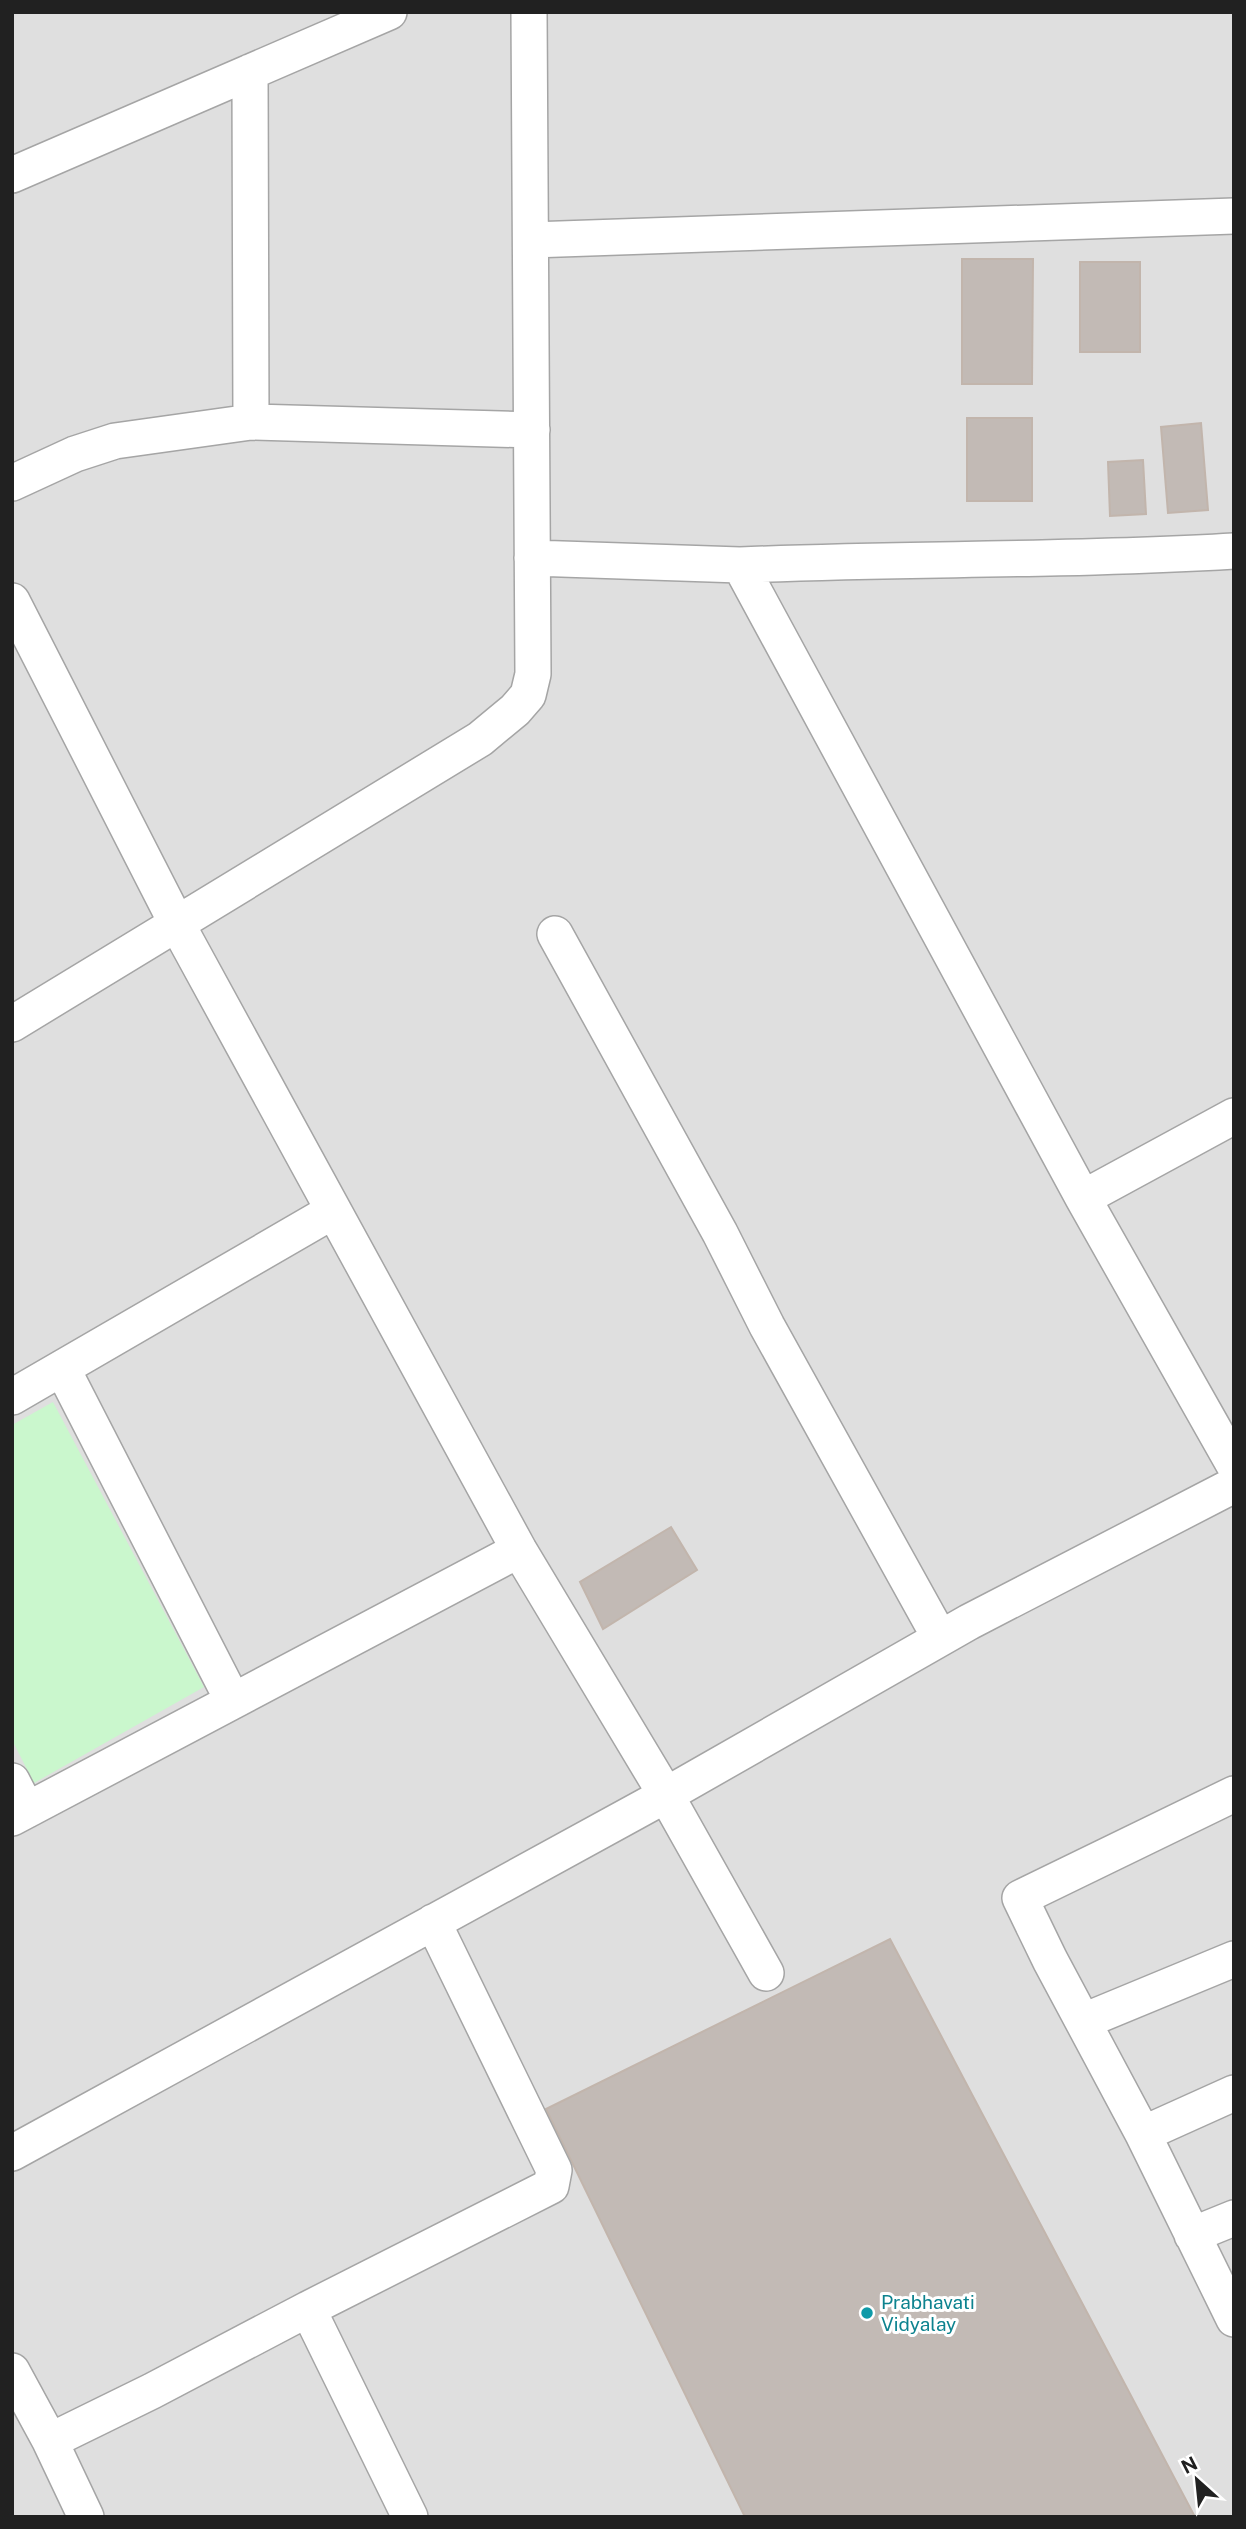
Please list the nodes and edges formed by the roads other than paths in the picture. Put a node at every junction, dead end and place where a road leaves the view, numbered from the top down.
1 (389, 12) edge
2 (530, 12) edge
3 (250, 72) junction
4 (12, 175) edge
5 (1234, 216) edge
6 (531, 240) junction
7 (251, 422) junction
8 (532, 430) junction
9 (12, 483) edge
10 (1234, 551) edge
11 (532, 558) junction
12 (740, 565) junction
13 (12, 601) edge
14 (177, 924) junction
15 (555, 934) dead end
16 (12, 1024) edge
17 (1234, 1116) edge
18 (1083, 1198) junction
19 (333, 1211) junction
20 (62, 1368) junction
21 (12, 1397) edge
22 (1234, 1465) edge
23 (1234, 1485) edge
24 (519, 1550) junction
25 (940, 1638) junction
26 (233, 1701) junction
27 (1234, 1794) edge
28 (666, 1795) junction
29 (17, 1803) edge
30 (433, 1922) junction
31 (1234, 1959) edge
32 (766, 1973) dead end
33 (1084, 2021) junction
34 (1234, 2094) edge
35 (1143, 2134) junction
36 (12, 2153) edge
37 (1234, 2218) edge
38 (1192, 2235) junction
39 (308, 2309) junction
40 (1234, 2319) edge
41 (12, 2371) edge
42 (50, 2441) junction
43 (86, 2517) edge
44 (410, 2517) edge

1 - 3 street
2 - 6 street
3 - 4 street
3 - 7 street
5 - 6 street
6 - 8 street
7 - 8 street
7 - 9 street
8 - 11 street
10 - 12 street
11 - 12 street
11 - 14 street
12 - 18 street
13 - 14 street
14 - 16 street
14 - 19 street
15 - 25 street
17 - 18 street
18 - 22 street
19 - 20 street
19 - 24 street
20 - 21 street
20 - 26 street
23 - 25 street
24 - 26 street
24 - 28 street
25 - 28 street
26 - 29 street
27 - 33 street
28 - 30 street
28 - 32 street
30 - 36 street
30 - 39 street
31 - 33 street
33 - 35 street
34 - 35 street
35 - 38 street
37 - 38 street
38 - 40 street
39 - 42 street
39 - 44 street
41 - 42 street
42 - 43 street

